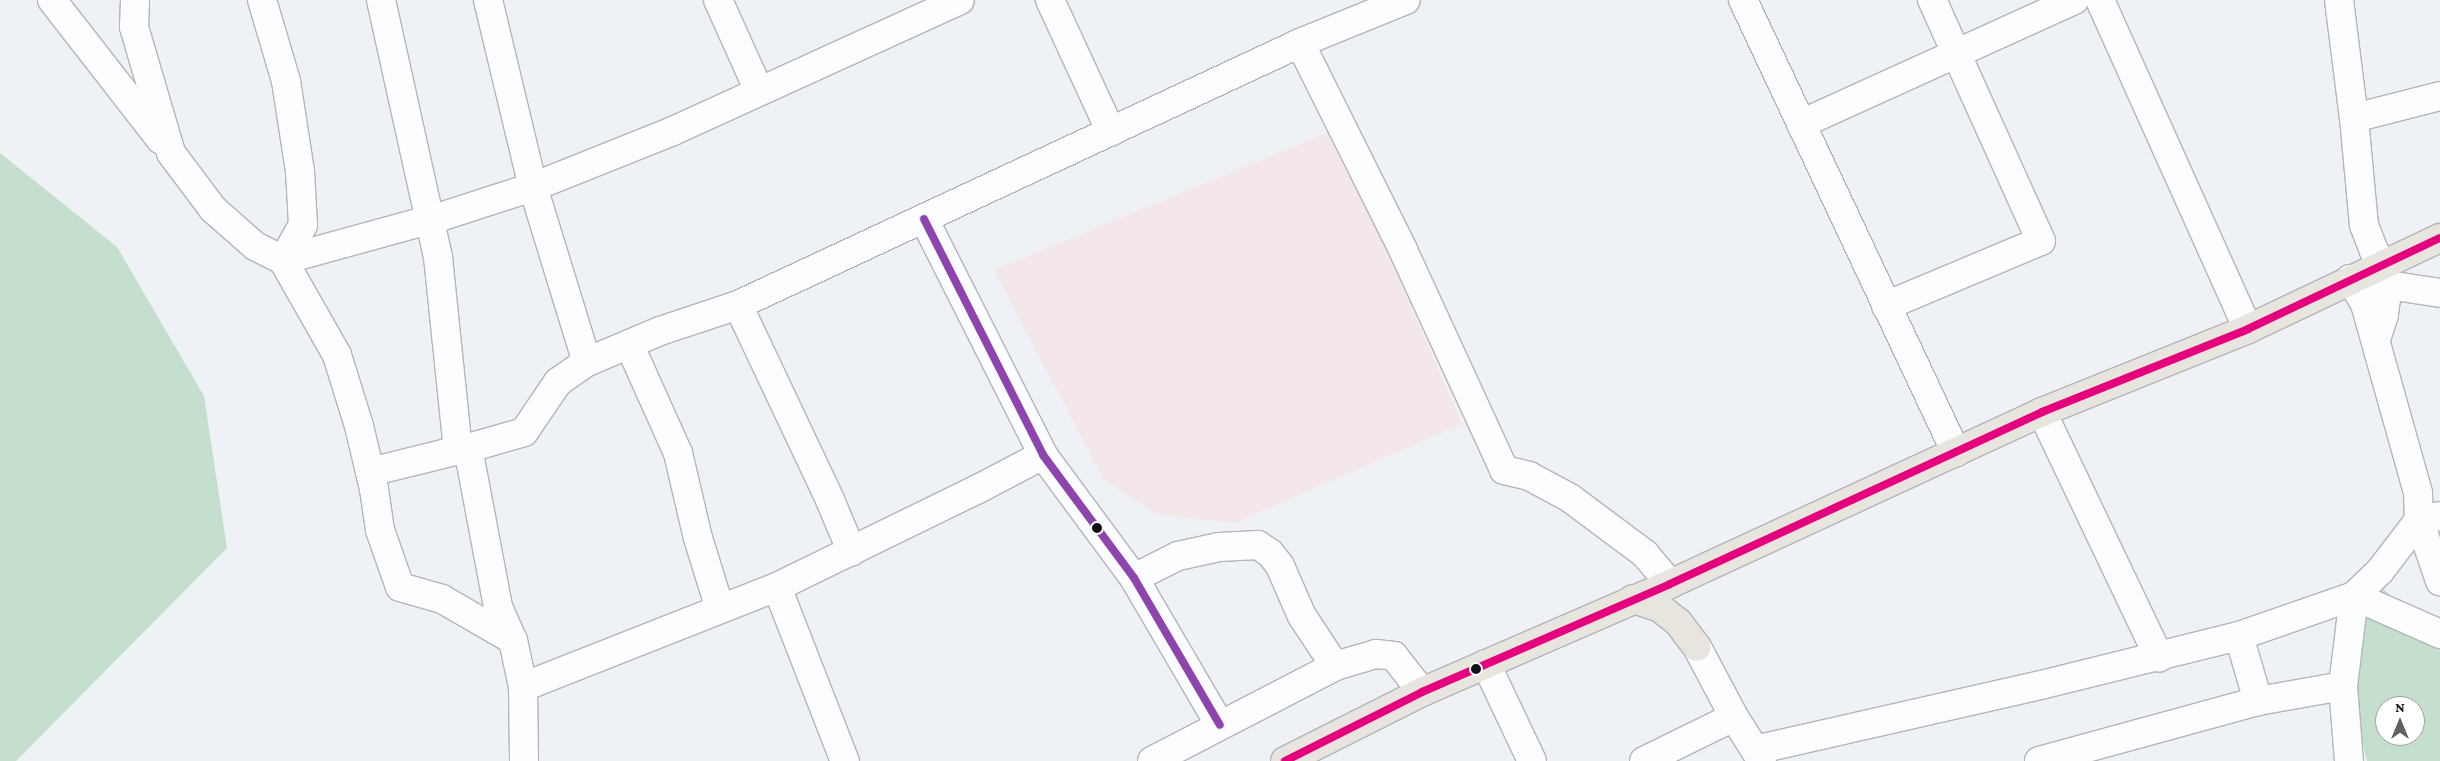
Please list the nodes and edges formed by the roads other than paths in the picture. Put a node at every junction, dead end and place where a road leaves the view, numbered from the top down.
1 (52, 0) edge
2 (135, 0) edge
3 (262, 0) edge
4 (381, 0) edge
5 (488, 0) edge
6 (718, 0) edge
7 (960, 0) edge
8 (1050, 0) edge
9 (1742, 0) edge
10 (1932, 0) edge
11 (2074, 0) edge
12 (2100, 0) edge
13 (2340, 0) edge
14 (1402, 1) edge
15 (1300, 44) junction
16 (1957, 53) junction
17 (759, 91) junction
18 (2440, 96) edge
19 (2354, 118) junction
20 (1801, 124) junction
21 (1111, 132) junction
22 (171, 153) junction
23 (533, 187) junction
24 (924, 219) junction
25 (430, 220) junction
26 (2440, 238) edge
27 (283, 260) junction
28 (2371, 273) junction
29 (2440, 293) edge
30 (738, 305) junction
31 (1886, 306) junction
32 (2248, 329) junction
33 (629, 344) junction
34 (2375, 344) junction
35 (587, 362) junction
36 (2042, 412) junction
37 (463, 449) junction
38 (1956, 452) junction
39 (1044, 455) junction
40 (370, 472) junction
41 (2430, 518) edge
42 (852, 552) junction
43 (1134, 578) junction
44 (1680, 579) junction
45 (2440, 581) edge
46 (777, 587) junction
47 (2354, 596) junction
48 (1633, 599) junction
49 (720, 609) junction
50 (2440, 634) edge
51 (2239, 636) junction
52 (513, 640) junction
53 (1697, 647) junction
54 (2158, 657) junction
55 (1486, 664) junction
56 (1335, 666) junction
57 (2344, 686) junction
58 (523, 687) junction
59 (1422, 692) junction
60 (2258, 702) junction
61 (1734, 717) junction
62 (1220, 724) junction
63 (1758, 756) edge
64 (524, 761) edge
65 (845, 761) edge
66 (1152, 761) edge
67 (1285, 761) edge
68 (1532, 761) edge
69 (1644, 761) edge
70 (2039, 761) edge
71 (2349, 761) edge

1 - 22 street
2 - 22 street
3 - 27 street
4 - 25 street
5 - 23 street
6 - 17 street
7 - 17 street
8 - 21 street
9 - 20 street
10 - 16 street
11 - 16 street
12 - 32 street
13 - 19 street
14 - 15 street
15 - 21 street
15 - 44 street
16 - 20 street
16 - 31 street
17 - 23 street
18 - 19 street
19 - 28 street
20 - 31 street
21 - 24 street
22 - 27 street
23 - 25 street
23 - 35 street
24 - 30 street
24 - 39 street
25 - 27 street
25 - 37 street
26 - 28 main road
27 - 40 street
28 - 29 street
28 - 32 main road
28 - 34 street
28 - 34 street
30 - 33 street
30 - 42 street
31 - 38 street
32 - 36 main road
33 - 35 street
33 - 49 street
34 - 41 street
35 - 37 street
36 - 38 main road
36 - 54 street
37 - 40 street
37 - 52 street
38 - 44 main road
39 - 42 street
39 - 43 street
40 - 52 street
41 - 45 street
41 - 47 street
42 - 46 street
43 - 56 street
43 - 62 street
44 - 48 main road
44 - 53 main road
46 - 49 street
46 - 65 street
47 - 50 street
47 - 51 street
47 - 57 street
48 - 53 main road
48 - 55 main road
49 - 58 street
51 - 54 street
51 - 60 street
52 - 58 street
53 - 61 street
54 - 63 street
55 - 59 main road
55 - 68 street
56 - 59 street
56 - 62 street
57 - 60 street
57 - 71 street
58 - 64 street
59 - 67 main road
60 - 70 street
61 - 63 street
61 - 69 street
62 - 66 street

